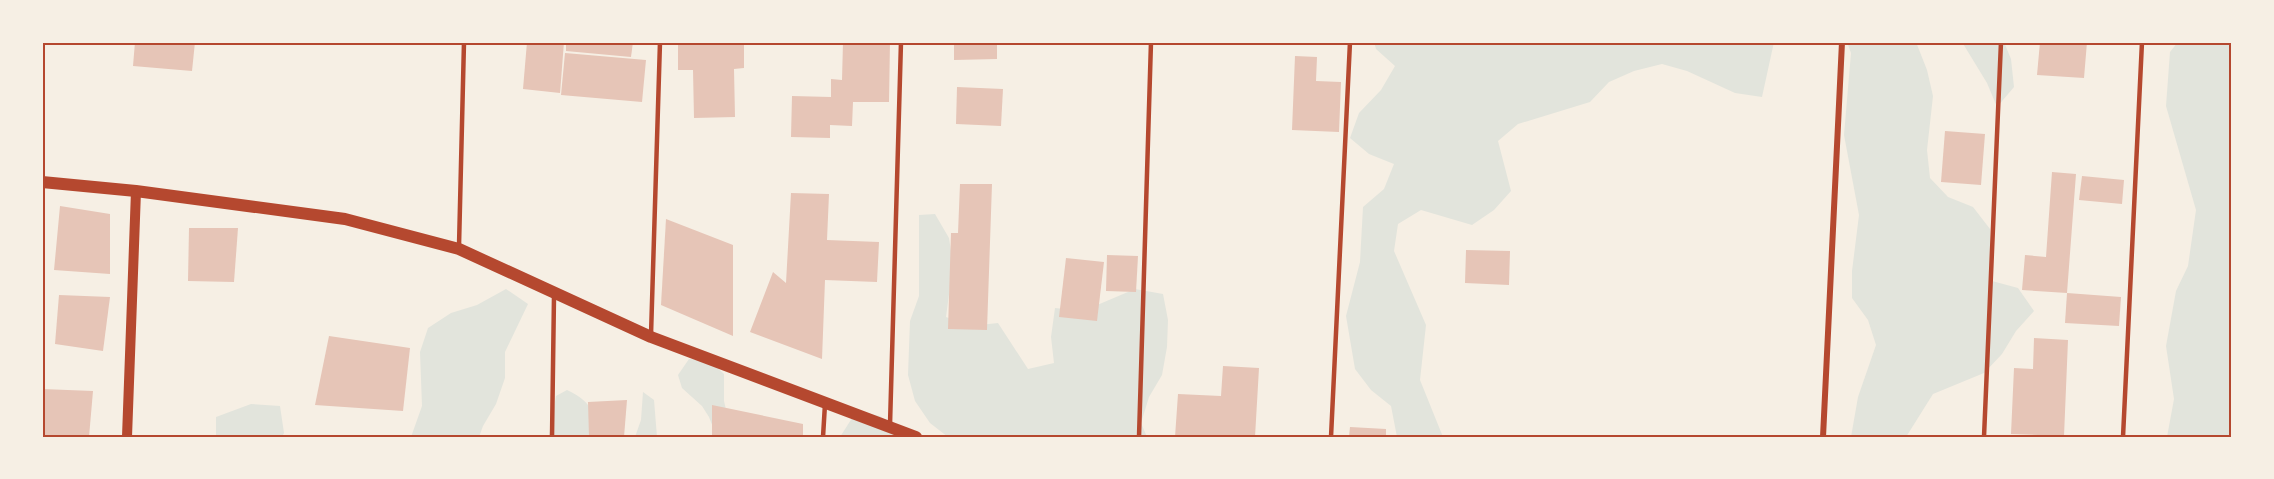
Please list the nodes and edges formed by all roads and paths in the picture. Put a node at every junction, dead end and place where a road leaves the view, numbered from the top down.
1 (464, 42) edge
2 (660, 42) edge
3 (901, 42) edge
4 (1151, 42) edge
5 (1350, 42) edge
6 (1842, 42) edge
7 (2001, 42) edge
8 (2142, 42) edge
9 (42, 182) edge
10 (136, 191) junction
11 (459, 249) junction
12 (554, 293) junction
13 (651, 337) junction
14 (825, 402) junction
15 (890, 425) junction
16 (127, 437) edge
17 (552, 437) edge
18 (824, 437) edge
19 (916, 437) edge
20 (1139, 437) edge
21 (1331, 437) edge
22 (1823, 437) edge
23 (1984, 437) edge
24 (2122, 437) edge

1 - 11 lane
2 - 13 lane
3 - 15 lane
4 - 20 lane
5 - 21 lane
6 - 22 street
7 - 23 lane
8 - 24 lane
9 - 10 main road
10 - 11 main road
10 - 16 street
11 - 12 main road
12 - 13 main road
12 - 17 lane
13 - 14 main road
14 - 15 main road
14 - 18 lane
15 - 19 main road

